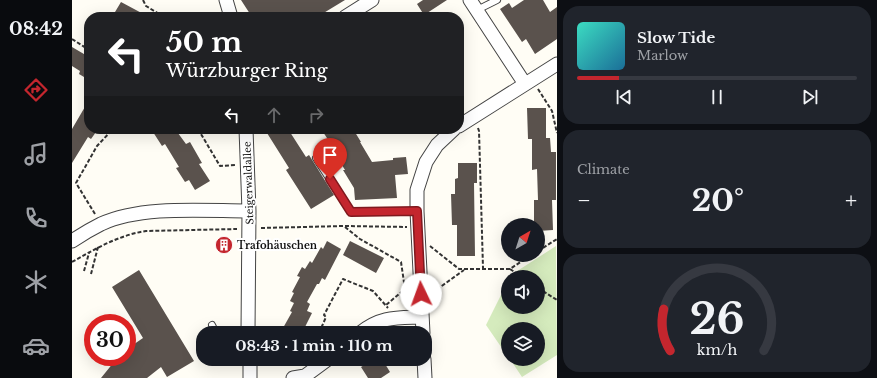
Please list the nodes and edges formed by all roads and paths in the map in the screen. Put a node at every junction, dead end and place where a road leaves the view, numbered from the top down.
1 (142, 0) edge
2 (226, 0) edge
3 (372, 0) edge
4 (497, 0) edge
5 (473, 5) edge
6 (156, 12) edge
7 (230, 12) edge
8 (353, 12) edge
9 (72, 39) edge
10 (84, 47) edge
11 (557, 64) edge
12 (528, 82) junction
13 (473, 117) junction
14 (464, 123) edge
15 (557, 133) edge
16 (108, 134) edge
17 (201, 134) edge
18 (246, 134) edge
19 (449, 134) edge
20 (316, 158) dead end
21 (247, 164) junction
22 (249, 211) junction
23 (417, 211) junction
24 (101, 224) junction
25 (344, 226) junction
26 (418, 226) junction
27 (249, 228) junction
28 (557, 238) edge
29 (72, 241) edge
30 (419, 244) junction
31 (545, 246) edge
32 (98, 247) junction
33 (89, 252) junction
34 (72, 262) edge
35 (520, 262) edge
36 (483, 268) junction
37 (466, 269) junction
38 (510, 269) joint
39 (84, 271) dead end
40 (91, 274) dead end
41 (545, 292) edge
42 (421, 294) junction
43 (557, 300) edge
44 (386, 305) junction
45 (422, 317) junction
46 (397, 318) junction
47 (248, 326) edge
48 (322, 326) edge
49 (369, 326) edge
50 (423, 326) edge
51 (250, 366) edge
52 (319, 366) edge
53 (424, 366) edge
54 (250, 378) edge
55 (293, 378) edge
56 (425, 378) edge

1 - 6 path
2 - 7 street
3 - 8 street
4 - 5 lane
5 - 12 street
9 - 10 path
11 - 12 street
12 - 13 street
12 - 15 path
13 - 14 street
13 - 36 path
16 - 24 path
17 - 21 path
18 - 21 street, Steigerwaldallee
19 - 23 street
20 - 23 lane
21 - 22 street, Steigerwaldallee
22 - 24 street
22 - 27 street, Steigerwaldallee
23 - 26 street
24 - 29 street
25 - 26 path
25 - 27 path
25 - 44 path
26 - 30 street
27 - 32 path
27 - 47 street, Steigerwaldallee
28 - 31 path
30 - 37 path
30 - 42 street
32 - 33 path
32 - 40 path
33 - 34 path
33 - 39 path
35 - 38 path
36 - 37 path
36 - 38 path
37 - 42 path
41 - 43 path
42 - 45 street
44 - 46 path
44 - 48 path
45 - 46 street
45 - 50 street
46 - 49 street
51 - 54 street
52 - 55 street
53 - 56 street

